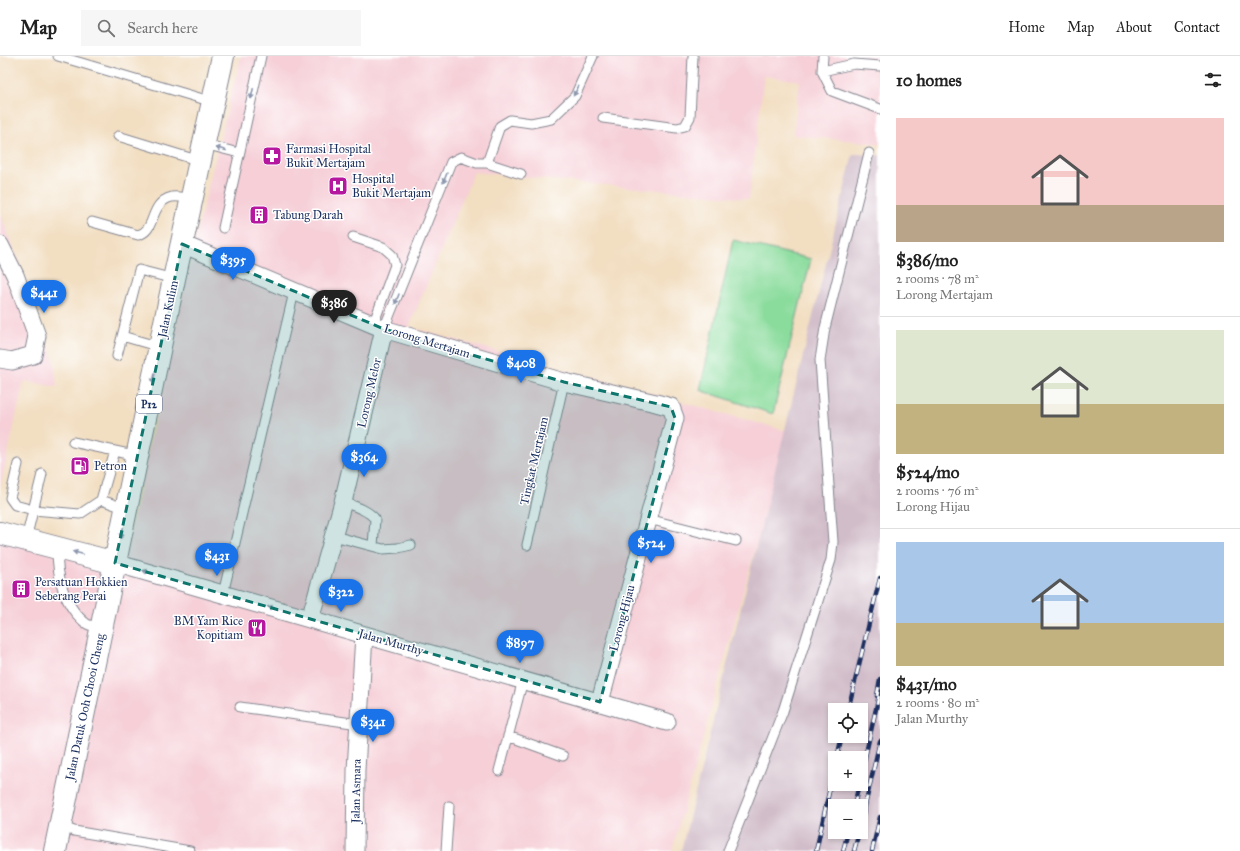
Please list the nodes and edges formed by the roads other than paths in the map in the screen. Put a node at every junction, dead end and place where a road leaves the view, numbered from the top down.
1 (58, 56) edge
2 (223, 56) edge
3 (261, 56) edge
4 (593, 56) edge
5 (693, 56) edge
6 (823, 56) edge
7 (880, 66) edge
8 (822, 71) junction
9 (213, 102) junction
10 (880, 109) edge
11 (602, 118) dead end
12 (118, 136) dead end
13 (202, 152) junction
14 (868, 153) dead end
15 (239, 154) junction
16 (488, 164) junction
17 (521, 174) dead end
18 (192, 198) junction
19 (92, 222) dead end
20 (223, 228) dead end
21 (353, 237) dead end
22 (182, 244) junction
23 (0, 245) edge
24 (174, 279) junction
25 (294, 292) junction
26 (379, 327) junction
27 (122, 336) junction
28 (160, 347) junction
29 (117, 356) dead end
30 (0, 359) edge
31 (564, 382) junction
32 (675, 418) joint
33 (73, 442) dead end
34 (115, 451) junction
35 (138, 456) junction
36 (18, 464) dead end
37 (42, 474) dead end
38 (101, 500) junction
39 (343, 502) junction
40 (127, 509) junction
41 (33, 510) junction
42 (648, 519) junction
43 (0, 533) edge
44 (334, 536) junction
45 (26, 539) junction
46 (736, 541) dead end
47 (411, 545) dead end
48 (527, 545) dead end
49 (373, 546) junction
50 (57, 547) junction
51 (115, 563) junction
52 (223, 594) junction
53 (310, 619) junction
54 (102, 629) junction
55 (364, 635) junction
56 (523, 680) junction
57 (600, 702) junction
58 (240, 707) dead end
59 (667, 722) dead end
60 (359, 724) junction
61 (508, 736) junction
62 (563, 756) dead end
63 (499, 770) dead end
64 (449, 806) dead end
65 (60, 826) junction
66 (55, 851) edge
67 (190, 851) edge
68 (355, 851) edge
69 (446, 851) edge
70 (728, 851) edge

1 - 9 lane
2 - 9 main road, Jalan Kulim / P12
3 -> 15 lane
4 -> 16 lane
5 - 11 lane
6 - 8 lane
7 - 8 lane
8 - 10 lane
9 - 13 main road, Jalan Kulim / P12
12 - 13 lane
15 -> 13 lane
13 - 18 main road, Jalan Kulim / P12
14 - 70 lane
15 - 20 lane
16 - 17 lane
16 -> 26 lane
18 - 19 lane
18 - 22 main road, Jalan Kulim / P12
21 - 26 lane
22 - 24 main road, Jalan Kulim / P12
22 - 25 street, Lorong Mertajam
23 - 30 street
24 - 27 lane
24 - 28 main road, Jalan Kulim / P12
25 - 26 street, Lorong Mertajam
25 - 52 lane
26 - 31 street, Lorong Mertajam
26 - 39 street, Lorong Melor
27 - 28 lane
27 - 29 lane
28 -> 35 main road, Jalan Kulim / P12
31 - 32 street, Lorong Mertajam
31 - 48 lane, Tingkat Mertajam
32 - 42 street, Lorong Hijau
33 - 34 lane
34 - 35 lane
34 - 38 lane
35 - 40 main road, Jalan Kulim / P12
36 - 41 lane
37 - 41 lane
38 - 40 lane
38 - 41 lane
39 - 44 street, Lorong Melor
39 - 49 lane
40 -> 51 main road, Jalan Kulim / P12
41 - 45 lane
42 - 46 lane
42 - 57 street, Lorong Hijau
43 - 45 main road
44 - 49 lane
44 - 53 street, Lorong Melor
45 - 50 main road
47 - 49 lane
51 -> 50 main road
50 - 54 lane
52 -> 51 street, Jalan Murthy
51 - 54 main road, Jalan Datuk Ooh Chooi Cheng
53 -> 52 street, Jalan Murthy
53 - 55 street, Jalan Murthy
54 - 65 main road, Jalan Datuk Ooh Chooi Cheng
55 - 56 street, Jalan Murthy
55 - 60 street, Jalan Asmara
56 - 57 street, Jalan Murthy
56 - 61 lane
57 - 59 street, Jalan Murthy
58 - 60 lane
60 - 68 street, Jalan Asmara
61 - 62 lane
61 - 63 lane
64 - 69 lane
65 - 66 main road, Jalan Datuk Ooh Chooi Cheng
65 - 67 lane

